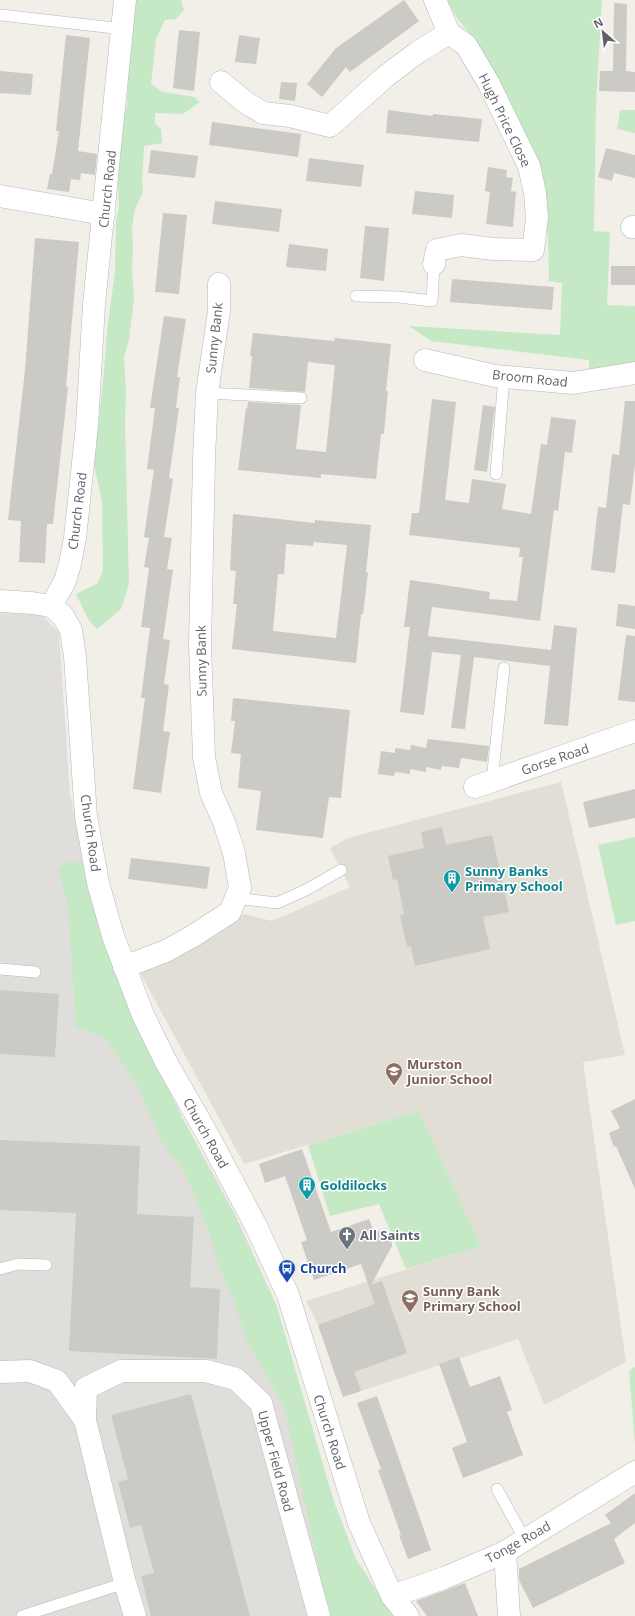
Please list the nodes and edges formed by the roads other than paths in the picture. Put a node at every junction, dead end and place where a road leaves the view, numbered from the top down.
1 (126, 0) edge
2 (435, 0) edge
3 (1, 15) dead end
4 (123, 29) junction
5 (449, 33) junction
6 (221, 82) dead end
7 (0, 196) edge
8 (104, 214) junction
9 (434, 264) joint
10 (218, 284) dead end
11 (356, 296) dead end
12 (425, 360) dead end
13 (635, 373) edge
14 (504, 377) junction
15 (207, 393) junction
16 (301, 398) dead end
17 (496, 474) dead end
18 (0, 601) edge
19 (51, 606) junction
20 (504, 668) dead end
21 (635, 732) edge
22 (484, 784) joint
23 (342, 870) dead end
24 (236, 898) junction
25 (124, 967) junction
26 (0, 969) edge
27 (35, 972) dead end
28 (46, 1265) dead end
29 (0, 1269) edge
30 (0, 1372) edge
31 (85, 1420) junction
32 (635, 1472) edge
33 (496, 1489) dead end
34 (525, 1540) junction
35 (505, 1552) junction
36 (125, 1583) junction
37 (392, 1596) junction
38 (22, 1616) edge
39 (135, 1616) edge
40 (318, 1616) edge
41 (408, 1616) edge
42 (509, 1616) edge

1 - 4 street, Church Road
2 - 5 street
3 - 4 lane
4 - 8 street, Church Road
5 - 6 street
5 - 9 street, Hugh Price Close
7 - 8 street
8 - 19 street, Church Road
9 - 11 lane
10 - 15 street, Sunny Bank
12 - 14 street, Broom Road
13 - 14 street, Broom Road
14 - 17 lane
15 - 16 lane
15 - 24 street, Sunny Bank
18 - 19 street
19 - 25 street, Church Road
20 - 22 lane
21 - 22 street, Gorse Road
23 - 24 lane
24 - 25 street, Sunny Bank
25 - 37 street, Church Road
26 - 27 lane
28 - 29 lane
30 - 31 street, Upper Field Road
31 - 36 street, Upper Field Road
31 - 40 street, Upper Field Road
32 - 34 street, Tonge Road
33 - 34 lane
34 - 35 street, Tonge Road
35 - 37 street, Tonge Road
35 - 42 street
36 - 38 lane
36 - 39 street, Upper Field Road
37 - 41 street, Church Road

